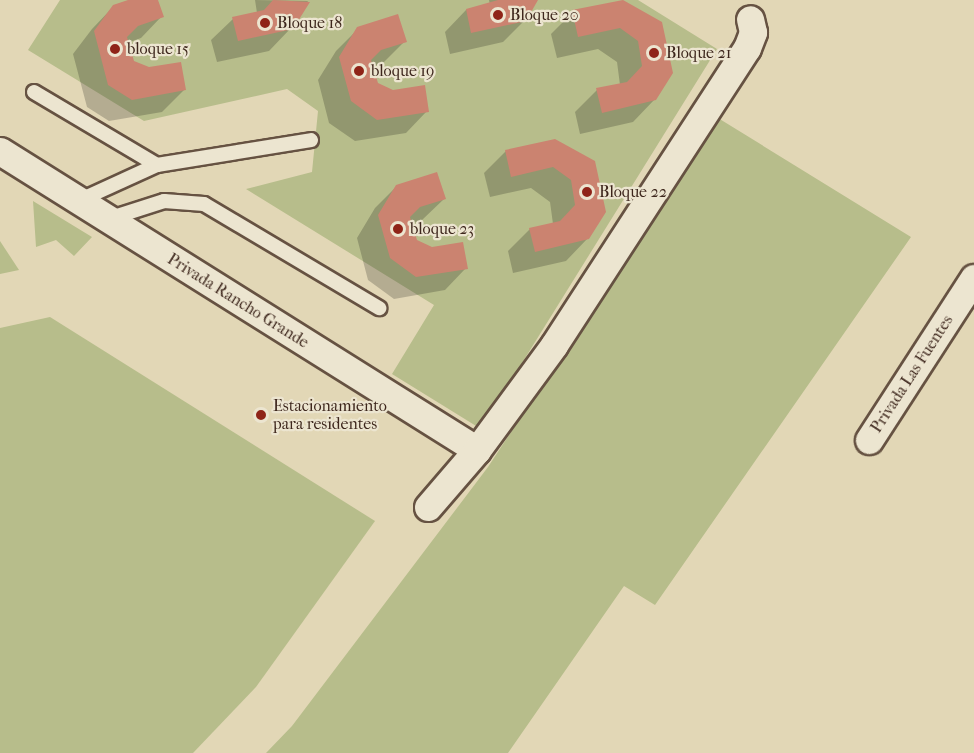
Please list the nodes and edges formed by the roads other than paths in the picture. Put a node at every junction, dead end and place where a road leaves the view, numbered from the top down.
1 (750, 19) dead end
2 (34, 92) dead end
3 (310, 140) dead end
4 (0, 151) edge
5 (157, 165) junction
6 (78, 201) junction
7 (108, 219) junction
8 (974, 278) edge
9 (379, 308) dead end
10 (869, 441) dead end
11 (477, 450) junction
12 (428, 507) dead end

1 - 11 street
2 - 5 lane
3 - 5 lane
4 - 6 street, Privada Rancho Grande
5 - 6 lane
6 - 7 street, Privada Rancho Grande
7 - 9 lane
7 - 11 street, Privada Rancho Grande
8 - 10 street, Privada Las Fuentes
11 - 12 street

